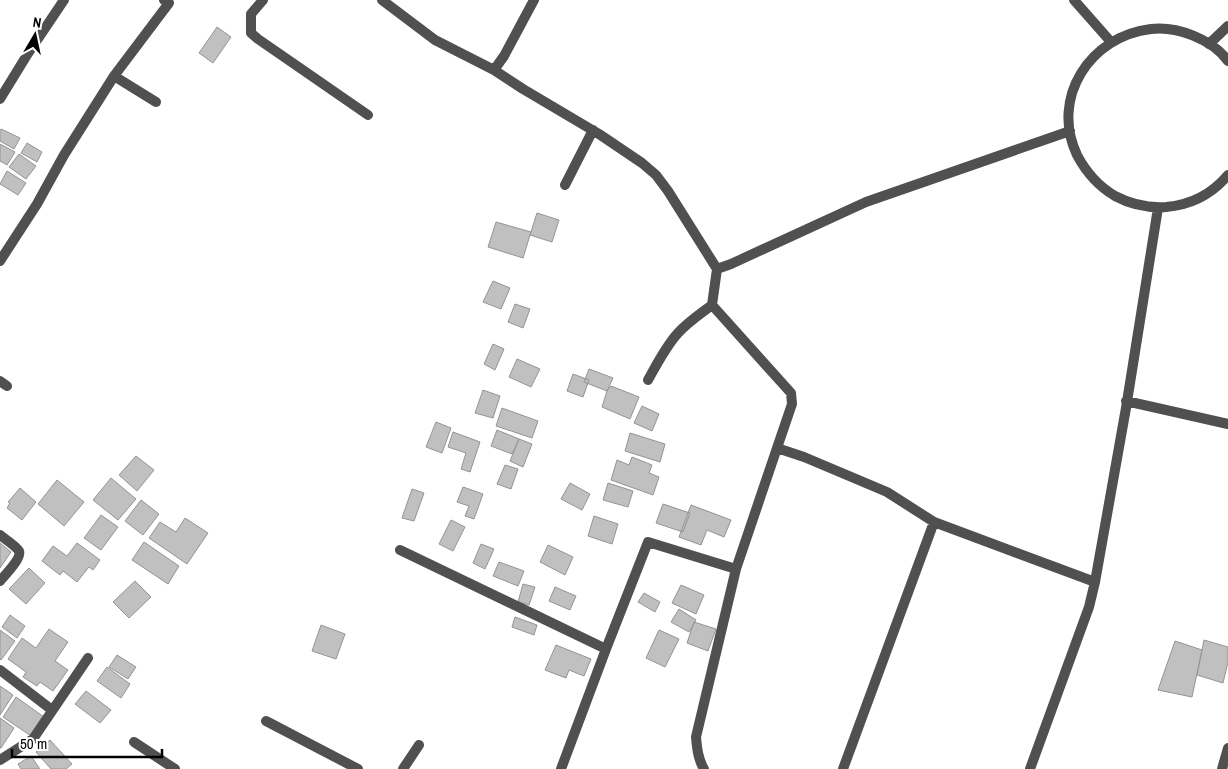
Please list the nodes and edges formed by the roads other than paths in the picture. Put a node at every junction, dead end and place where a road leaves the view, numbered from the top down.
1 (64, 0) edge
2 (164, 0) edge
3 (263, 0) edge
4 (382, 0) edge
5 (534, 0) edge
6 (1074, 0) edge
7 (1228, 26) edge
8 (1111, 42) junction
9 (1209, 44) junction
10 (1228, 61) edge
11 (494, 70) junction
12 (114, 76) junction
13 (0, 100) edge
14 (156, 102) dead end
15 (368, 114) dead end
16 (593, 130) junction
17 (1070, 131) junction
18 (1228, 175) edge
19 (565, 185) dead end
20 (1158, 208) junction
21 (0, 261) edge
22 (716, 269) junction
23 (712, 305) junction
24 (648, 380) dead end
25 (1126, 401) junction
26 (1228, 424) edge
27 (777, 448) junction
28 (934, 522) junction
29 (0, 535) edge
30 (400, 550) dead end
31 (736, 569) junction
32 (0, 581) edge
33 (1095, 582) junction
34 (606, 649) junction
35 (88, 658) dead end
36 (0, 670) edge
37 (52, 710) junction
38 (266, 721) dead end
39 (134, 742) dead end
40 (419, 745) dead end
41 (1228, 748) edge
42 (0, 760) edge
43 (175, 769) edge
44 (358, 769) edge
45 (403, 769) edge
46 (561, 769) edge
47 (704, 769) edge
48 (843, 769) edge
49 (1030, 769) edge
50 (1222, 769) edge

1 - 13 street
2 - 12 street
3 - 15 street
4 - 11 street
5 - 11 street
6 - 8 street
7 - 9 street
8 - 9 street
8 - 17 street
9 - 10 street
11 - 16 street
12 - 14 street
12 - 21 street
16 - 19 street
16 - 22 street
17 - 20 street
17 - 22 street
18 - 20 street
20 - 25 street
22 - 23 street
23 - 24 street
23 - 27 street
25 - 26 street
25 - 33 street
27 - 28 street
27 - 31 street
28 - 33 street
28 - 48 street
29 - 32 street
30 - 34 street
31 - 34 street
31 - 47 street
33 - 49 street
34 - 46 street
35 - 37 street
36 - 37 street
37 - 42 street
38 - 44 street
39 - 43 street
40 - 45 street
41 - 50 street

